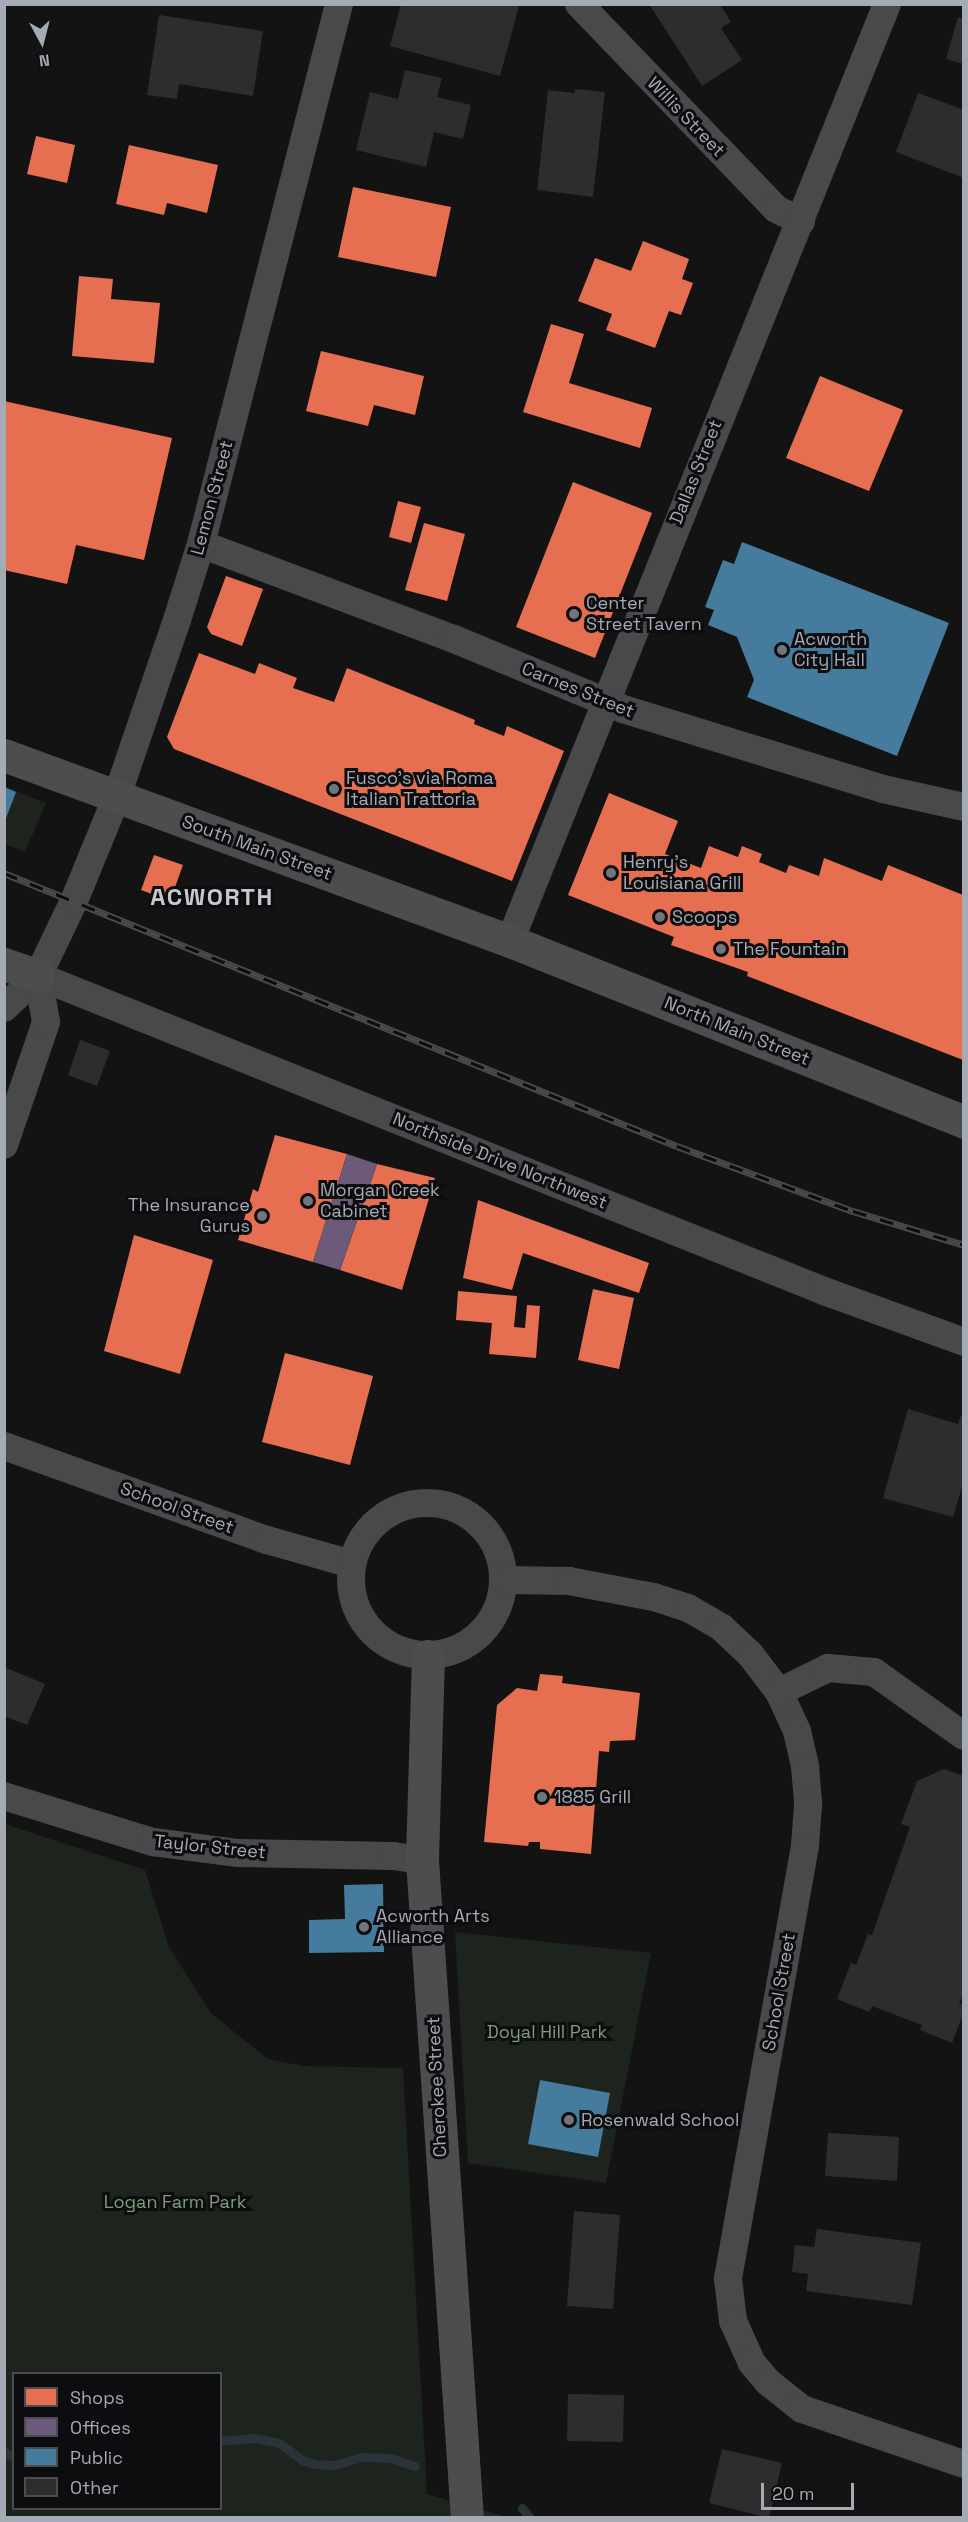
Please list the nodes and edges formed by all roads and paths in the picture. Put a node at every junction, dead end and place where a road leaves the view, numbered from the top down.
1 (339, 4) edge
2 (579, 4) edge
3 (886, 4) edge
4 (801, 221) junction
5 (201, 544) junction
6 (608, 703) junction
7 (4, 754) edge
8 (117, 796) junction
9 (963, 807) edge
10 (510, 941) junction
11 (4, 964) edge
12 (38, 976) junction
13 (4, 1008) edge
14 (963, 1122) edge
15 (4, 1145) edge
16 (963, 1342) edge
17 (4, 1446) edge
18 (351, 1564) junction
19 (504, 1580) junction
20 (428, 1656) junction
21 (779, 1692) junction
22 (963, 1736) edge
23 (4, 1796) edge
24 (423, 1860) junction
25 (963, 2464) edge
26 (466, 2517) edge

1 - 5 street, Lemon Street
2 - 4 street, Willis Street
3 - 4 street, Dallas Street
4 - 6 street, Dallas Street
5 - 6 street, Carnes Street
5 - 8 street, Lemon Street
6 - 9 street, Carnes Street
6 - 10 street, Dallas Street
7 - 8 main road, South Main Street
8 - 10 main road, South Main Street
8 - 12 street, Lemon Street
10 - 14 main road, North Main Street
11 - 12 main road
12 - 13 street, Lemon Street
12 - 15 street
12 - 16 street, Northside Drive Northwest
17 - 18 street, School Street
18 - 19 street
18 - 20 street
19 - 20 street
19 - 21 street, School Street
20 - 24 main road, Cherokee Street
21 - 22 street
21 - 25 street, School Street
23 - 24 street, Taylor Street
24 - 26 main road, Cherokee Street

